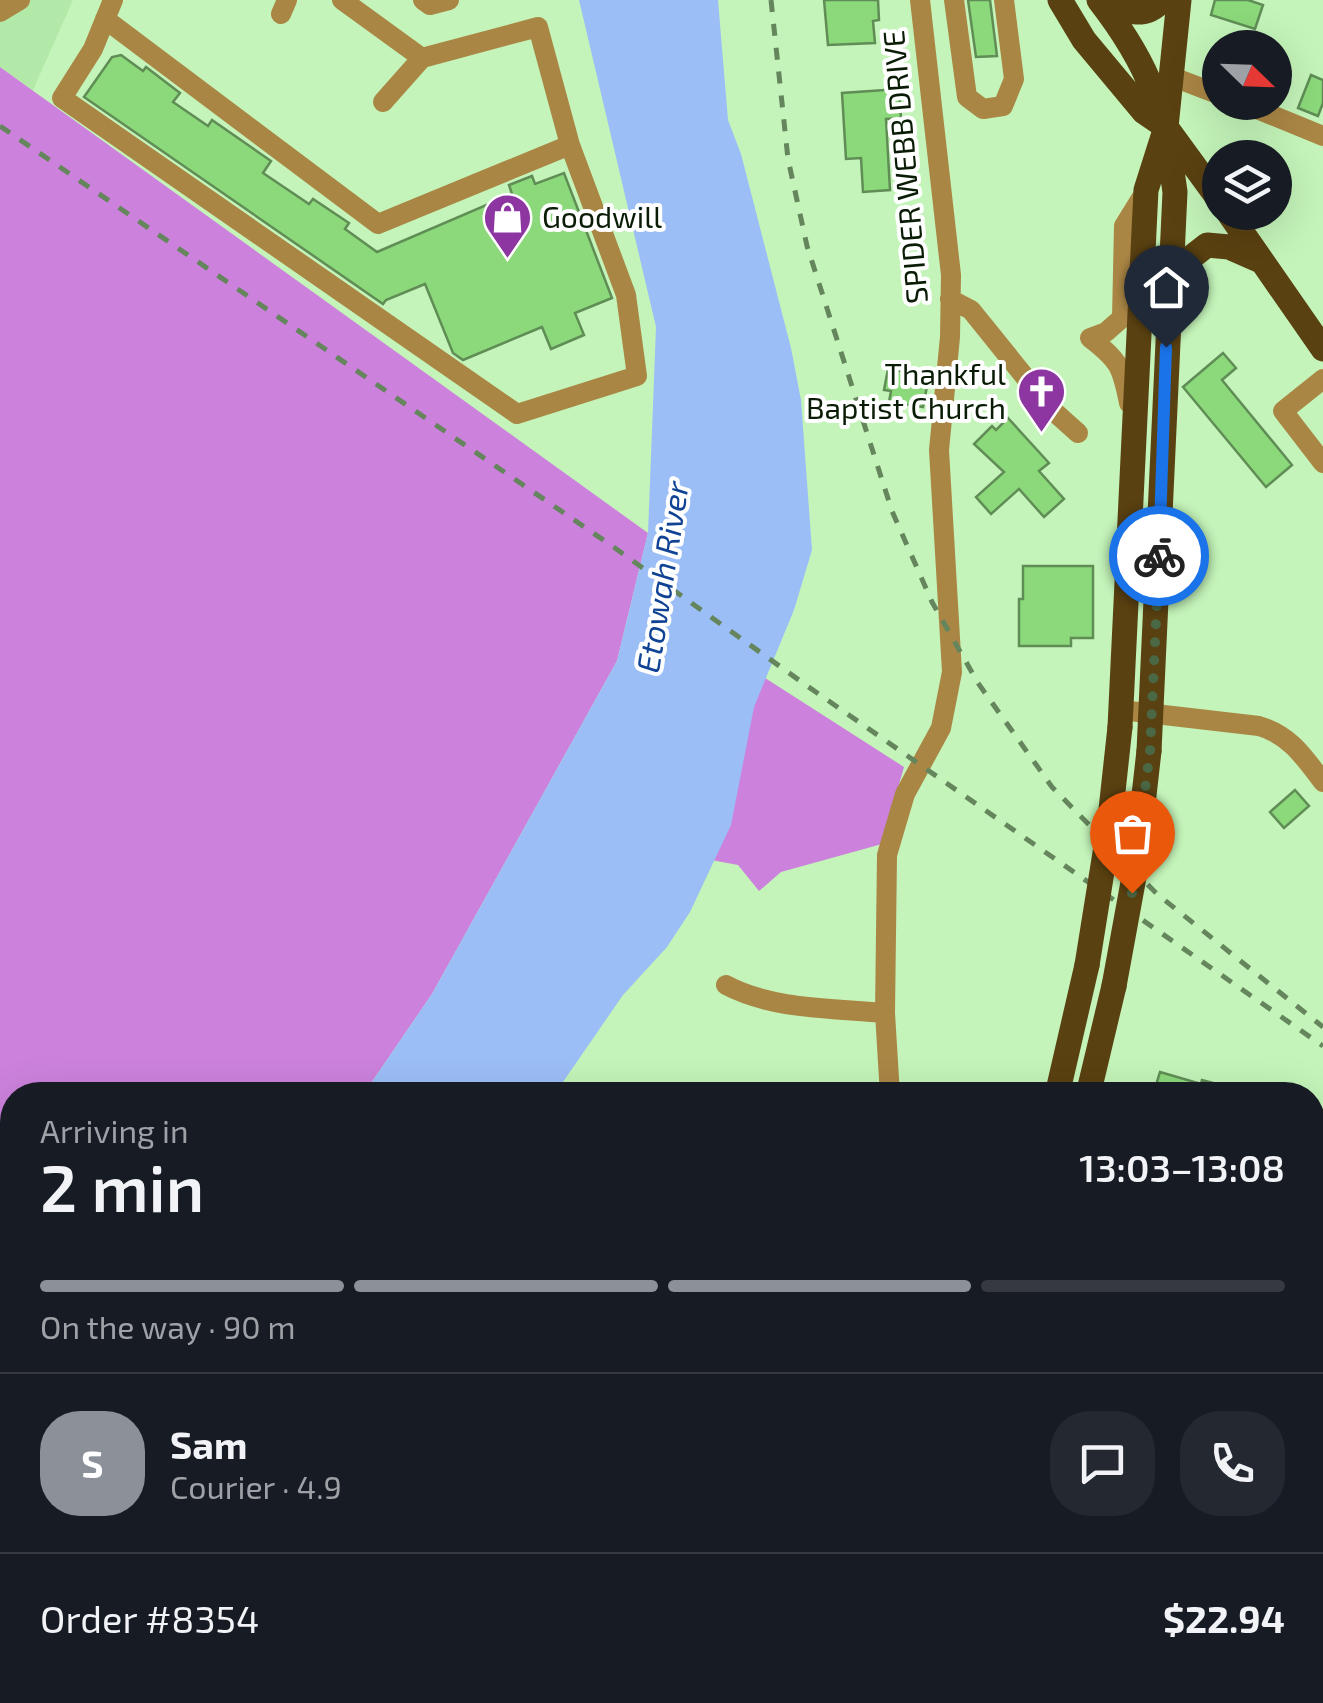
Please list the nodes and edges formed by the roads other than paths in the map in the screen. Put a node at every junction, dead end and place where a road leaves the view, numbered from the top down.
1 (20, 0) edge
2 (342, 0) edge
3 (423, 0) edge
4 (449, 0) edge
5 (920, 0) edge
6 (954, 0) edge
7 (1004, 0) edge
8 (1060, 0) edge
9 (1162, 0) edge
10 (1179, 0) edge
11 (1100, 1) edge
12 (109, 10) edge
13 (0, 12) edge
14 (422, 58) junction
15 (1173, 77) junction
16 (1202, 88) edge
17 (383, 102) dead end
18 (1284, 120) edge
19 (1166, 127) junction
20 (1323, 136) edge
21 (570, 146) junction
22 (1202, 176) edge
23 (1146, 190) junction
24 (1240, 230) edge
25 (1261, 261) junction
26 (950, 299) junction
27 (1323, 348) edge
28 (1323, 380) edge
29 (1132, 421) junction
30 (1078, 434) dead end
31 (1323, 463) edge
32 (1162, 464) junction
33 (1152, 714) junction
34 (1121, 718) junction
35 (1323, 782) edge
36 (726, 985) dead end
37 (885, 1013) junction
38 (889, 1082) edge
39 (1060, 1082) edge
40 (1091, 1082) edge

1 - 13 street
2 - 14 street
3 - 4 street
5 - 26 street, SPIDER WEBB DRIVE
6 - 7 street
8 - 19 main road
9 - 11 main road
10 - 15 main road
11 - 19 main road
12 - 21 street
12 - 21 street
14 - 17 street
14 - 21 street
15 - 16 street
15 - 19 main road
18 - 20 street
19 - 22 main road
19 - 23 main road
19 - 32 main road
23 - 29 main road
23 - 29 street
24 - 25 main road
25 - 27 main road
25 - 32 main road
26 - 30 street
26 - 37 street, SPIDER WEBB DRIVE
28 - 31 street
29 - 34 main road
32 - 33 main road
33 - 34 street
33 - 35 street
33 - 40 main road, bridge
34 - 39 main road, bridge
36 - 37 street
37 - 38 street, SPIDER WEBB DRIVE

